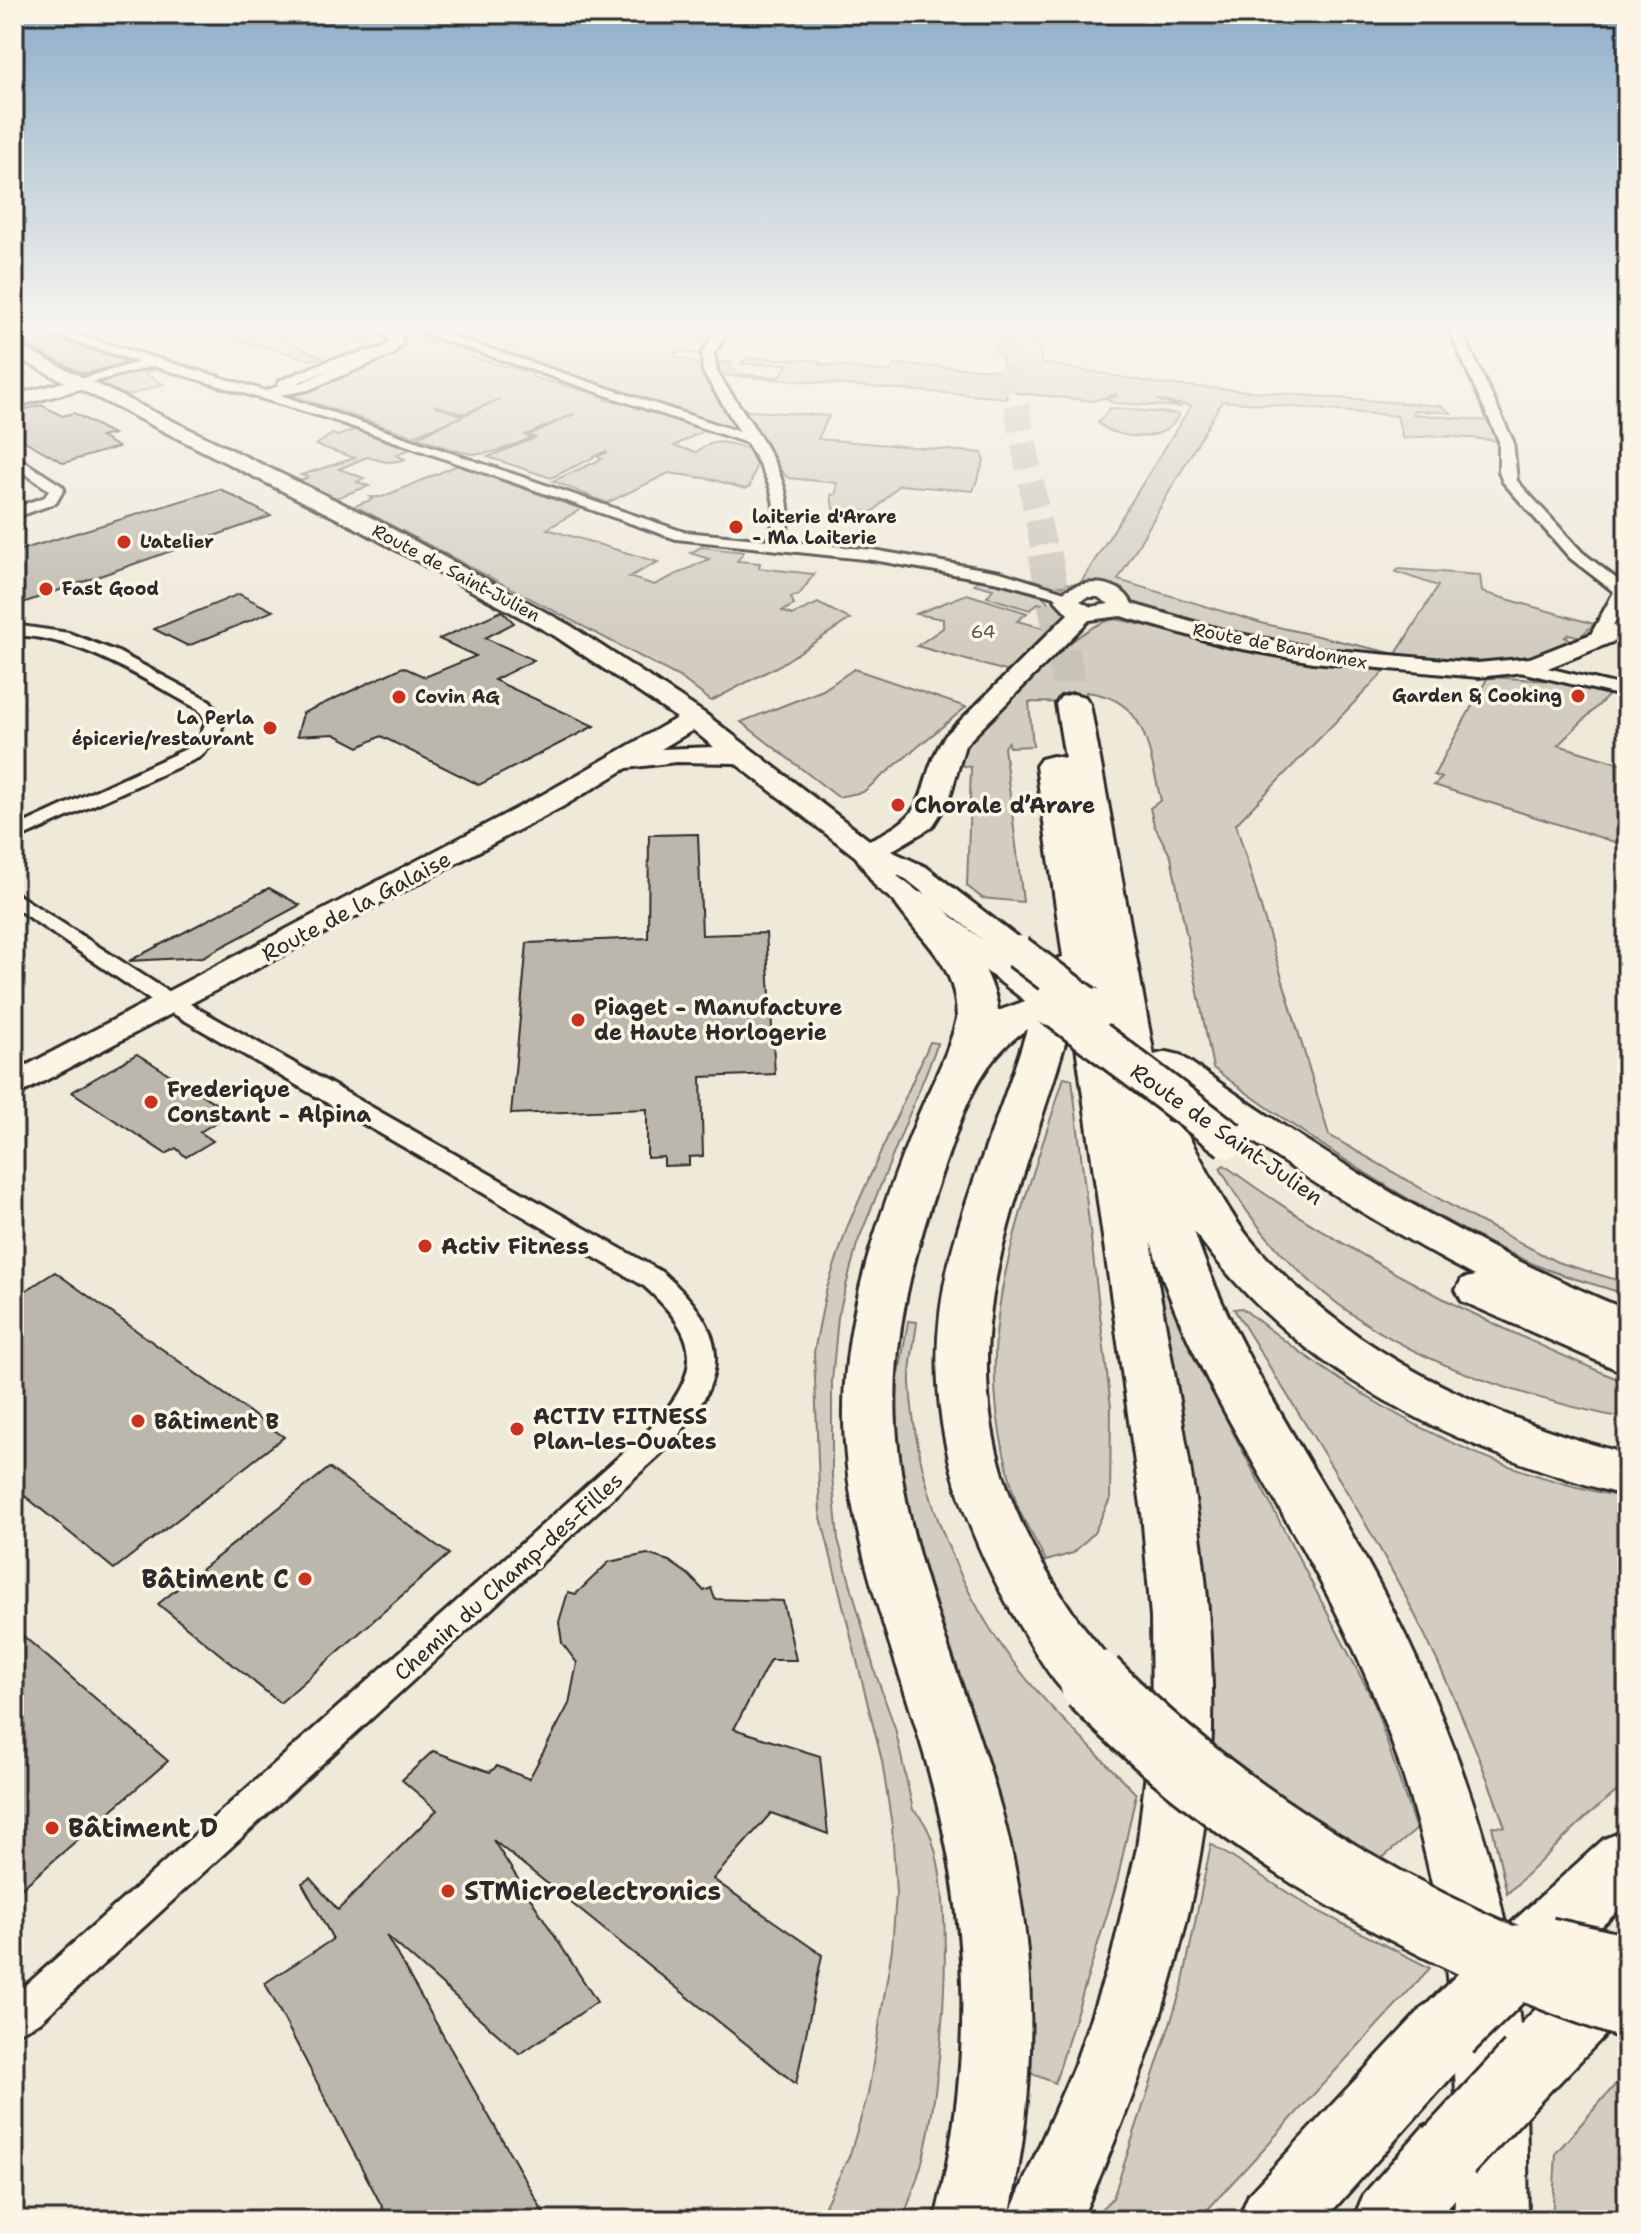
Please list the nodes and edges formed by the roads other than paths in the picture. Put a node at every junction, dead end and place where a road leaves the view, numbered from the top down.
1 (181, 432) edge
2 (381, 432) edge
3 (727, 432) edge
4 (745, 432) edge
5 (1502, 432) edge
6 (750, 440) junction
7 (14, 459) edge
8 (14, 513) edge
9 (773, 545) junction
10 (1625, 594) edge
11 (1076, 604) junction
12 (1627, 627) edge
13 (14, 630) edge
14 (1599, 636) junction
15 (1522, 667) junction
16 (628, 670) junction
17 (1627, 692) edge
18 (695, 718) junction
19 (741, 755) junction
20 (618, 765) junction
21 (14, 835) edge
22 (866, 851) junction
23 (14, 898) edge
24 (914, 903) junction
25 (1075, 913) junction
26 (1016, 965) junction
27 (171, 1001) junction
28 (1052, 1006) junction
29 (1094, 1009) junction
30 (1133, 1064) junction
31 (954, 1080) junction
32 (14, 1086) edge
33 (1627, 1327) edge
34 (1627, 1358) edge
35 (1376, 1371) junction
36 (1627, 1446) edge
37 (1627, 1475) edge
38 (1627, 1860) edge
39 (1402, 1908) junction
40 (1627, 1967) edge
41 (1627, 2005) edge
42 (14, 2016) edge
43 (972, 2220) edge
44 (1044, 2220) edge
45 (1275, 2220) edge
46 (1390, 2220) edge
47 (1491, 2220) edge

1 - 16 street, Route de Saint-Julien
2 - 9 street, Route de Bardonnex
3 - 6 street
4 - 6 street
5 - 10 street
6 - 9 street
7 - 8 street
9 - 11 street, Route de Bardonnex
10 - 14 street
11 - 15 street, Route de Bardonnex
11 - 22 street
12 - 14 street, Route de Bardonnex
13 - 21 street
14 - 15 street, Route de Bardonnex
15 - 17 street
16 - 18 street, Route de Saint-Julien
16 - 20 street
18 - 19 street, Route de Saint-Julien
18 - 20 street, Route de la Galaise
19 - 20 street
19 - 22 street, Route de Saint-Julien
20 - 27 street, Route de la Galaise
22 - 24 street, Route de Saint-Julien
22 - 26 street, Route de Saint-Julien
23 - 27 street, Chemin du Champ-des-Filles
24 - 26 street, Route de Saint-Julien
24 - 31 highway
25 - 30 highway
25 - 39 highway, bridge
25 - 44 highway
26 - 28 street, Route de Saint-Julien
26 - 29 street, Route de Saint-Julien, bridge
27 - 32 street, Route de la Galaise
27 - 42 street, Chemin du Champ-des-Filles
28 - 29 highway, bridge
28 - 31 highway
28 - 34 main road, Route de Saint-Julien, bridge
29 - 33 main road, Route de Saint-Julien
30 - 35 highway
30 - 47 highway
31 - 43 highway
35 - 36 highway
35 - 37 highway
38 - 45 highway, bridge
39 - 40 highway, bridge
39 - 41 highway, bridge
40 - 46 highway, bridge

